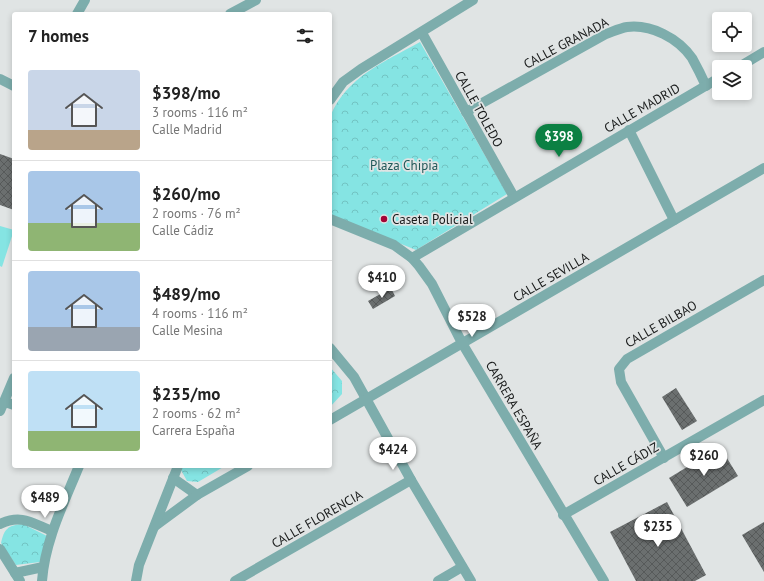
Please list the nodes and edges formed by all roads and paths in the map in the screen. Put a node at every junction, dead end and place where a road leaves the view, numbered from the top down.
1 (256, 0) edge
2 (473, 0) edge
3 (85, 1) edge
4 (78, 12) edge
5 (234, 12) edge
6 (422, 33) junction
7 (764, 52) edge
8 (751, 60) edge
9 (0, 79) edge
10 (712, 82) edge
11 (12, 85) edge
12 (706, 86) junction
13 (332, 97) edge
14 (466, 112) junction
15 (629, 130) junction
16 (764, 168) edge
17 (514, 197) junction
18 (332, 220) edge
19 (674, 220) junction
20 (412, 258) junction
21 (764, 280) edge
22 (462, 343) junction
23 (332, 350) edge
24 (12, 385) edge
25 (368, 399) junction
26 (764, 400) edge
27 (6, 406) edge
28 (332, 419) edge
29 (664, 458) junction
30 (78, 468) edge
31 (177, 468) edge
32 (244, 468) edge
33 (173, 478) junction
34 (411, 480) junction
35 (197, 494) junction
36 (563, 515) junction
37 (0, 524) edge
38 (155, 526) junction
39 (52, 531) junction
40 (0, 549) edge
41 (43, 567) junction
42 (462, 567) junction
43 (17, 577) edge
44 (42, 581) edge
45 (136, 581) edge
46 (235, 581) edge
47 (438, 581) edge
48 (471, 581) edge
49 (604, 581) edge

1 - 5 street
2 - 6 street
3 - 4 street
6 - 13 street
6 - 14 street, CALLE TOLEDO
7 - 8 street
9 - 11 street
10 - 12 street, CALLE MADRID
12 - 14 street, CALLE GRANADA
12 - 15 street, CALLE MADRID
14 - 17 street, CALLE TOLEDO
15 - 17 street, CALLE MADRID
15 - 19 street
16 - 19 street, CALLE SEVILLA
17 - 20 street, CALLE MADRID
18 - 20 street, CARRERA ESPAÑA
19 - 22 street, CALLE SEVILLA
20 - 22 street, CARRERA ESPAÑA
21 - 29 street, CALLE BILBAO
22 - 25 street, CALLE SEVILLA
22 - 36 street, CARRERA ESPAÑA
23 - 25 street
24 - 27 street
25 - 28 street, CALLE SEVILLA
25 - 34 street
26 - 29 street, CALLE CÁDIZ
29 - 36 street, CALLE CÁDIZ
30 - 39 street
31 - 33 street
32 - 35 street
33 - 35 street
33 - 38 street
34 - 42 street
34 - 46 street, CALLE FLORENCIA
35 - 38 street
36 - 49 street, CARRERA ESPAÑA
37 - 39 street
38 - 45 street
39 - 41 street
40 - 43 street
41 - 43 street
41 - 44 street
42 - 47 street
42 - 48 street

